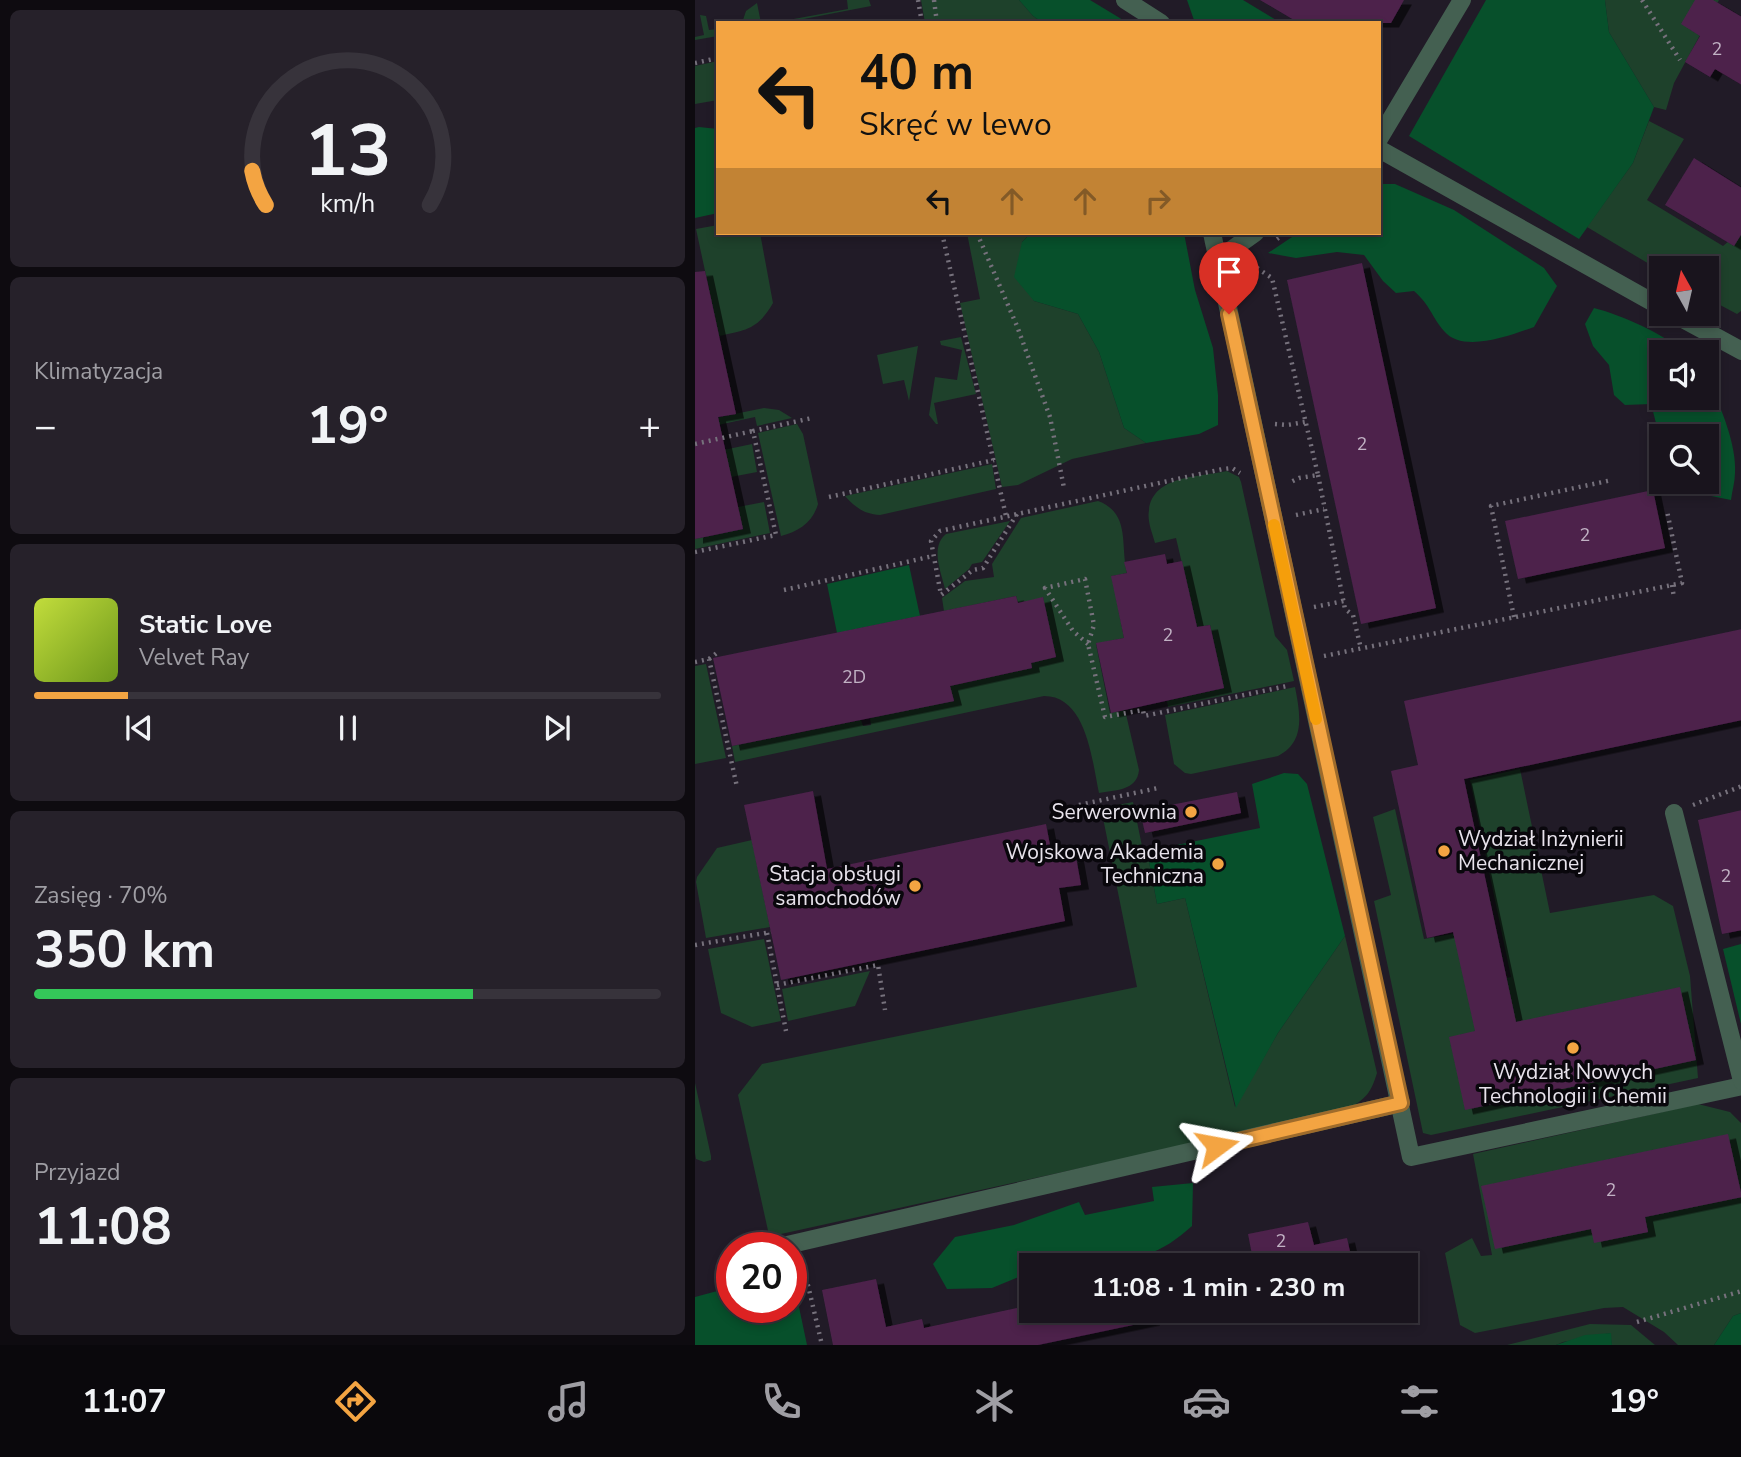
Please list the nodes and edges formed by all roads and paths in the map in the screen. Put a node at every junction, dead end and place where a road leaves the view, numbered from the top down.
1 (918, 0) edge
2 (934, 0) edge
3 (1125, 0) edge
4 (1462, 0) edge
5 (1642, 0) edge
6 (922, 21) edge
7 (938, 21) edge
8 (1158, 21) edge
9 (716, 58) edge
10 (1680, 60) dead end
11 (695, 63) edge
12 (1381, 136) edge
13 (1381, 150) edge
14 (942, 235) edge
15 (978, 235) edge
16 (1212, 235) edge
17 (1253, 235) edge
18 (1217, 260) junction
19 (1251, 264) dead end
20 (1649, 300) edge
21 (1698, 326) edge
22 (1740, 347) edge
23 (812, 418) dead end
24 (753, 431) junction
25 (695, 444) edge
26 (994, 460) junction
27 (1318, 475) junction
28 (1246, 480) dead end
29 (1612, 481) dead end
30 (1285, 487) dead end
31 (1064, 488) dead end
32 (829, 497) dead end
33 (1324, 509) junction
34 (1667, 511) dead end
35 (1017, 514) junction
36 (1006, 516) junction
37 (1288, 517) dead end
38 (695, 552) edge
39 (933, 556) junction
40 (1672, 585) junction
41 (784, 590) dead end
42 (1674, 598) dead end
43 (1344, 601) junction
44 (1514, 617) junction
45 (1294, 622) junction
46 (1088, 644) junction
47 (1361, 649) junction
48 (718, 652) dead end
49 (709, 659) junction
50 (1303, 661) junction
51 (695, 662) edge
52 (1307, 681) junction
53 (1741, 786) edge
54 (737, 787) dead end
55 (1158, 788) dead end
56 (1079, 804) dead end
57 (1674, 813) joint
58 (695, 945) edge
59 (777, 985) junction
60 (885, 1010) dead end
61 (786, 1031) dead end
62 (1741, 1084) edge
63 (1401, 1103) junction
64 (807, 1240) edge
65 (1741, 1291) edge
66 (807, 1296) edge
67 (1637, 1321) dead end
68 (822, 1345) edge

1 - 6 path
2 - 7 path
3 - 8 lane
4 - 12 lane
5 - 10 path
9 - 11 path
13 - 20 lane
14 - 26 path
15 - 31 path
16 - 18 lane
17 - 18 lane
18 - 45 lane
19 - 27 path
21 - 22 lane
23 - 24 path
24 - 25 path
24 - 38 path
26 - 32 path
26 - 36 path
27 - 30 path
27 - 33 path
28 - 35 path
29 - 44 path
33 - 37 path
33 - 43 path
34 - 40 path
35 - 36 path
35 - 39 path
36 - 39 path
39 - 41 path
40 - 42 path
40 - 44 path
43 - 45 path
43 - 47 path
44 - 47 path
45 - 50 lane
46 - 46 path
46 - 52 path
47 - 50 path
48 - 49 path
49 - 51 path
49 - 54 path
50 - 52 lane
52 - 63 lane
53 - 57 path
55 - 56 path
57 - 62 lane
58 - 59 path
59 - 60 path
59 - 61 path
62 - 63 lane
63 - 64 lane
65 - 67 path
66 - 68 path

